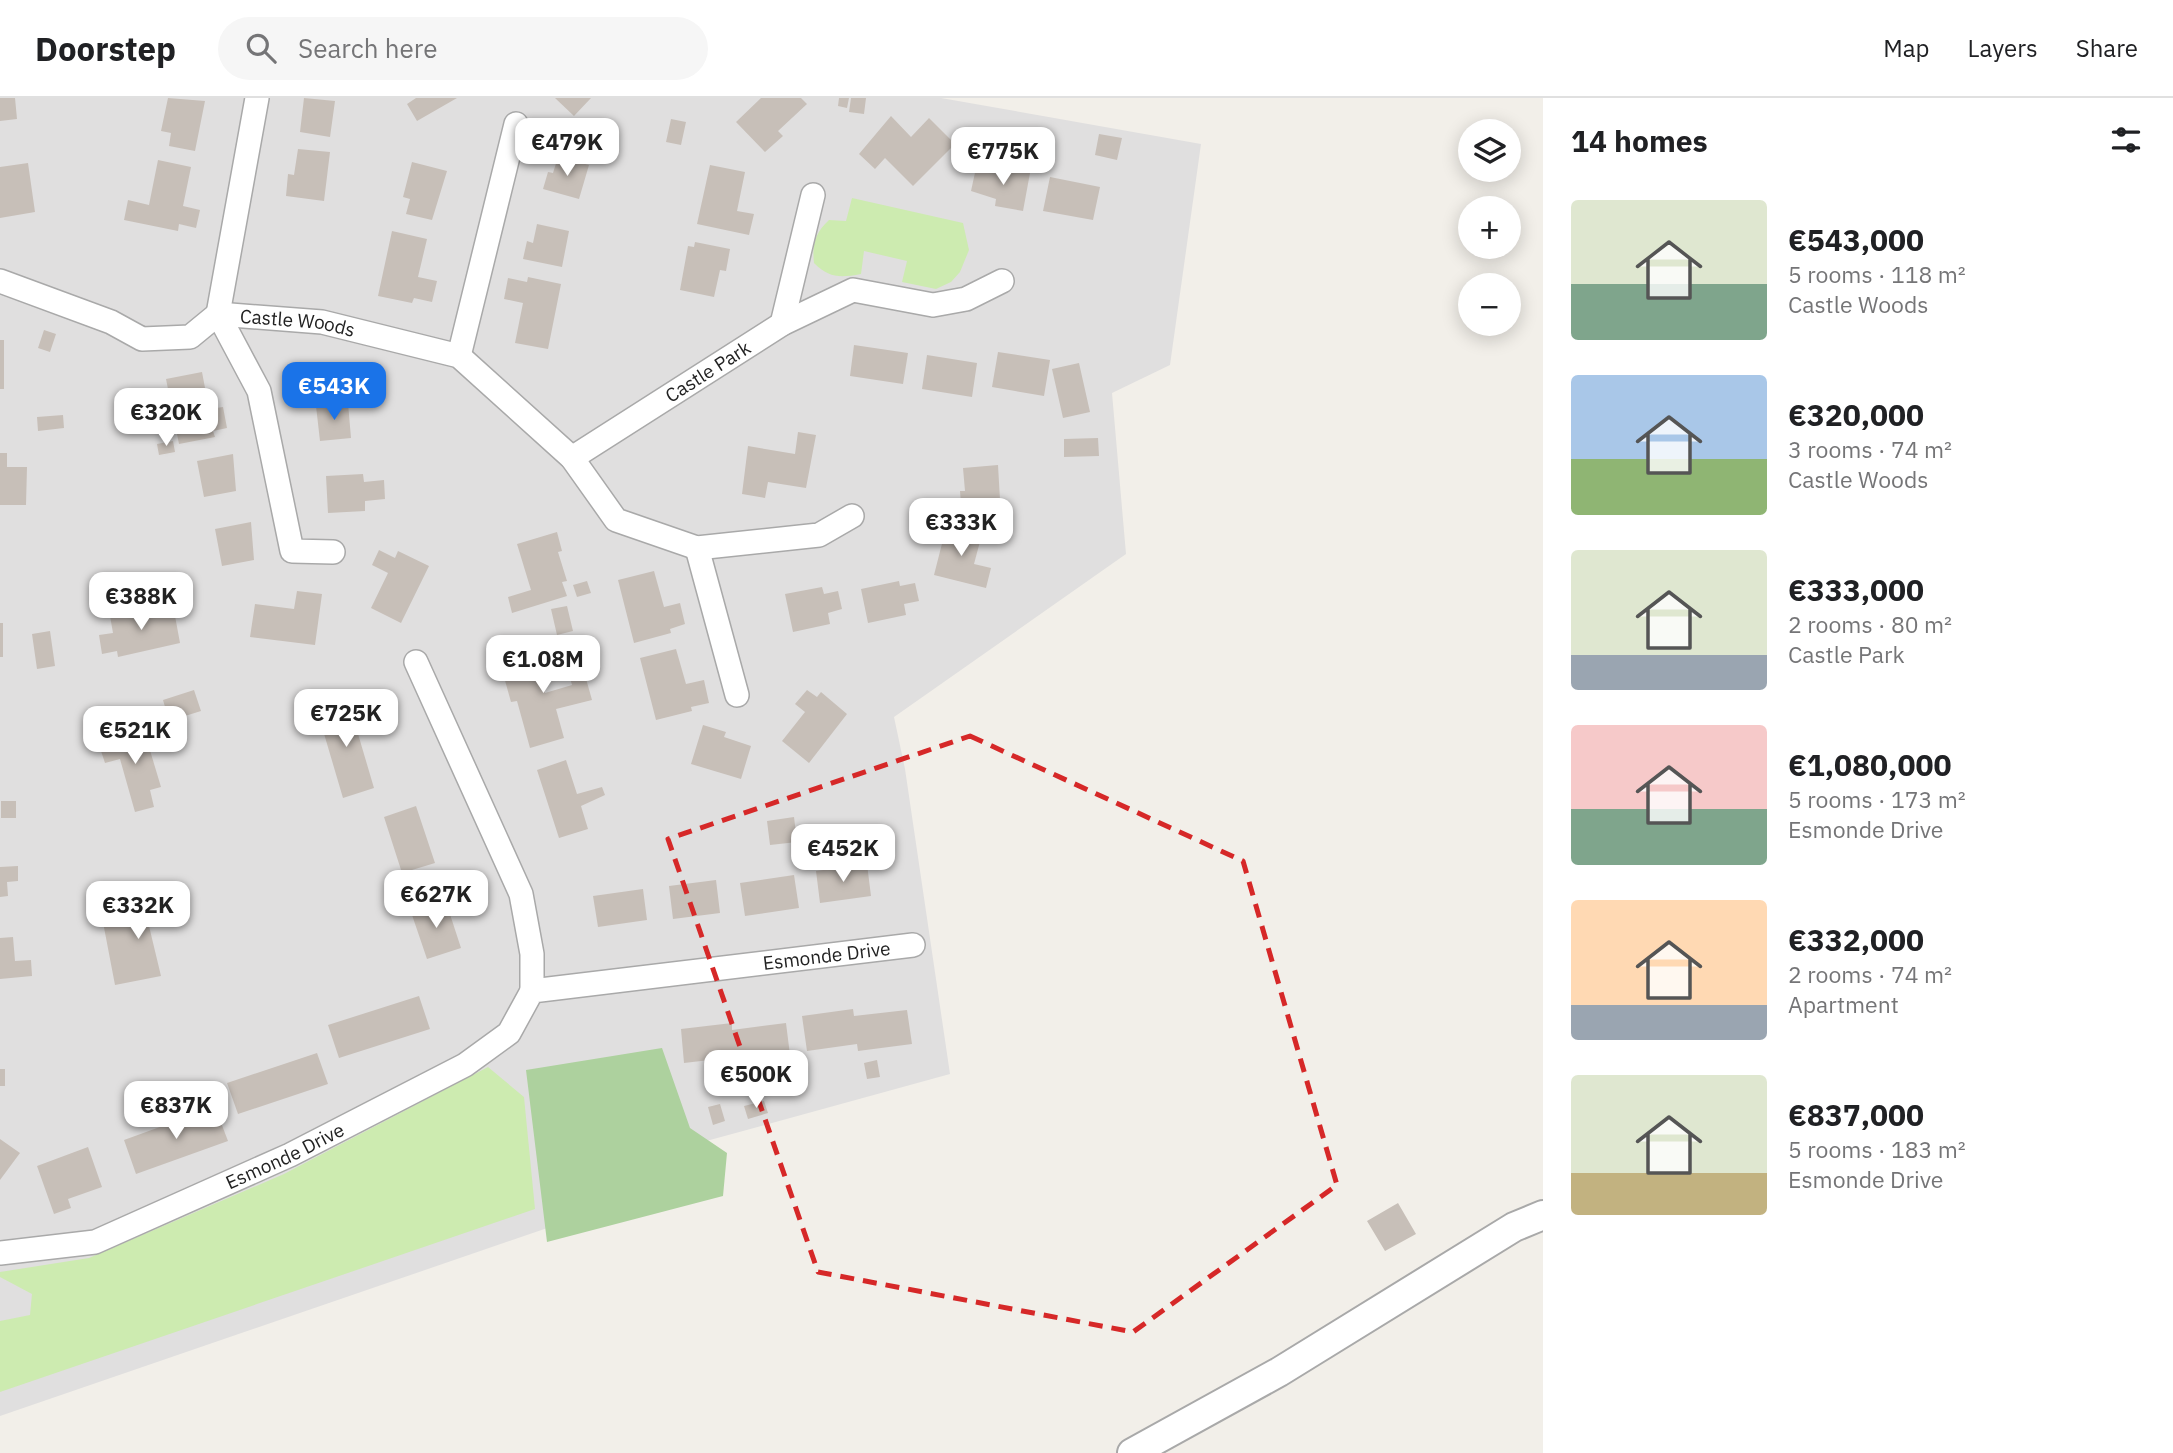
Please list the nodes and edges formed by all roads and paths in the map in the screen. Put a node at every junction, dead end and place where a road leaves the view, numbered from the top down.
1 (257, 98) edge
2 (516, 124) dead end
3 (813, 195) dead end
4 (0, 281) edge
5 (1002, 281) dead end
6 (218, 314) junction
7 (782, 324) junction
8 (459, 356) junction
9 (572, 458) junction
10 (852, 516) dead end
11 (697, 548) junction
12 (333, 552) dead end
13 (416, 662) dead end
14 (737, 695) dead end
15 (913, 945) dead end
16 (532, 991) junction
17 (1543, 1215) edge
18 (0, 1253) edge
19 (1132, 1453) edge

1 - 6 street, Castle Woods
2 - 8 street
3 - 7 street
4 - 6 street, Castle Woods
5 - 7 street, Castle Park
6 - 8 street, Castle Woods
6 - 12 street, Castle Woods
7 - 9 street, Castle Park
8 - 9 street, Castle Woods
9 - 11 street
10 - 11 street
11 - 14 street
13 - 16 street, Esmonde Drive
15 - 16 street, Esmonde Drive
16 - 18 street, Esmonde Drive
17 - 19 street

